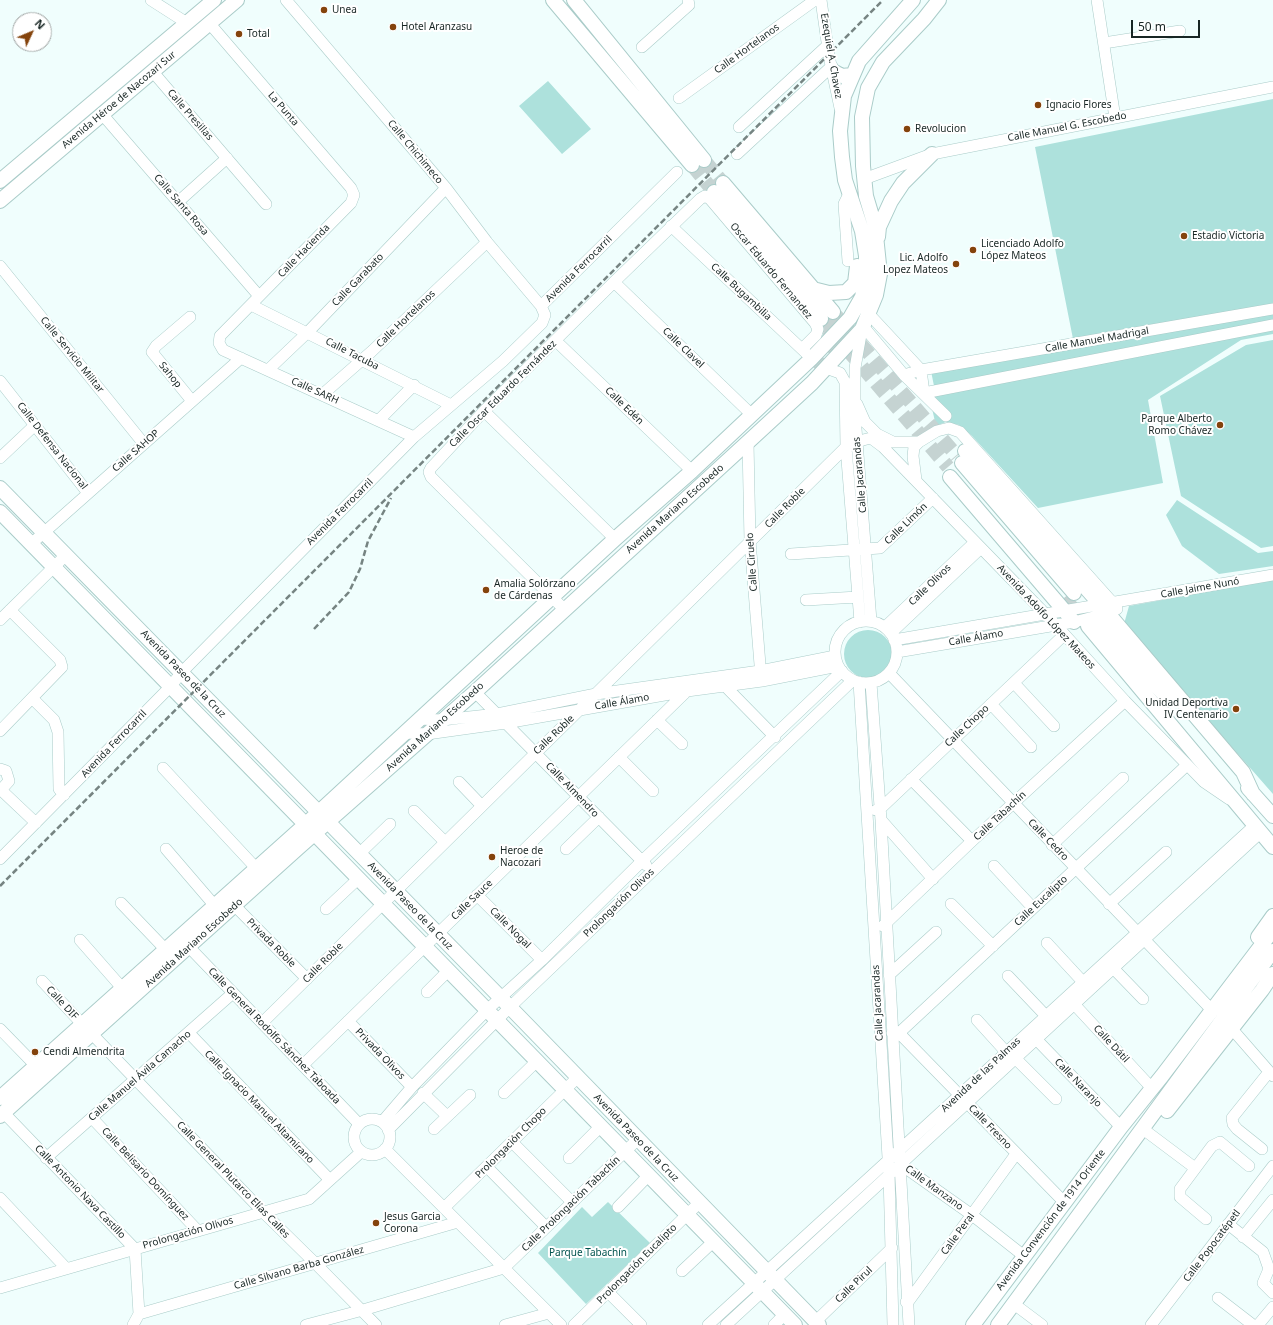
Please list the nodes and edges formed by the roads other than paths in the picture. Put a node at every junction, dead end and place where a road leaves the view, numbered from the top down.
1 (150, 0) edge
2 (214, 0) edge
3 (238, 0) edge
4 (286, 0) edge
5 (553, 0) edge
6 (574, 0) edge
7 (688, 0) edge
8 (815, 0) edge
9 (821, 0) edge
10 (913, 0) edge
11 (938, 0) edge
12 (1096, 0) edge
13 (187, 23) junction
14 (210, 24) junction
15 (1180, 31) dead end
16 (1104, 43) junction
17 (828, 45) junction
18 (642, 47) dead end
19 (832, 68) junction
20 (153, 72) junction
21 (852, 76) junction
22 (1273, 87) edge
23 (679, 98) dead end
24 (842, 113) junction
25 (102, 114) junction
26 (1115, 118) junction
27 (739, 127) dead end
28 (737, 154) dead end
29 (932, 154) junction
30 (842, 157) junction
31 (227, 158) junction
32 (677, 172) dead end
33 (864, 179) junction
34 (0, 181) edge
35 (446, 188) junction
36 (714, 190) junction
37 (354, 196) joint
38 (850, 196) junction
39 (0, 201) edge
40 (178, 202) junction
41 (266, 204) dead end
42 (671, 226) junction
43 (877, 241) junction
44 (487, 242) junction
45 (848, 261) dead end
46 (0, 266) edge
47 (614, 282) junction
48 (813, 289) junction
49 (260, 296) junction
50 (251, 305) junction
51 (541, 306) junction
52 (1273, 309) edge
53 (190, 317) dead end
54 (864, 323) junction
55 (1273, 325) edge
56 (308, 332) junction
57 (556, 341) junction
58 (219, 343) joint
59 (241, 358) junction
60 (363, 359) junction
61 (813, 361) junction
62 (268, 370) junction
63 (921, 370) junction
64 (904, 375) junction
65 (0, 381) edge
66 (414, 385) junction
67 (854, 392) junction
68 (924, 393) junction
69 (323, 394) junction
70 (192, 401) junction
71 (451, 405) junction
72 (484, 411) junction
73 (751, 414) junction
74 (946, 416) dead end
75 (379, 420) junction
76 (35, 425) junction
77 (414, 437) junction
78 (748, 442) junction
79 (857, 442) junction
80 (919, 442) junction
81 (144, 444) junction
82 (846, 447) junction
83 (0, 458) edge
84 (955, 463) junction
85 (692, 471) junction
86 (916, 481) junction
87 (0, 488) edge
88 (88, 493) junction
89 (932, 498) junction
90 (658, 502) junction
91 (0, 512) edge
92 (44, 532) junction
93 (615, 539) junction
94 (750, 541) junction
95 (31, 544) junction
96 (978, 545) junction
97 (866, 548) junction
98 (854, 549) junction
99 (791, 554) dead end
100 (66, 555) junction
101 (54, 568) junction
102 (1273, 576) edge
103 (552, 597) junction
104 (858, 597) junction
105 (806, 600) dead end
106 (1068, 601) junction
107 (564, 609) junction
108 (10, 610) junction
109 (1045, 614) junction
110 (1099, 614) junction
111 (0, 620) edge
112 (871, 621) junction
113 (860, 622) junction
114 (1055, 624) junction
115 (890, 633) junction
116 (1064, 635) junction
117 (897, 652) junction
118 (839, 664) junction
119 (182, 672) junction
120 (888, 673) junction
121 (761, 676) junction
122 (856, 681) junction
123 (871, 683) junction
124 (1014, 683) junction
125 (687, 686) junction
126 (170, 687) junction
127 (726, 687) junction
128 (474, 692) junction
129 (596, 694) junction
130 (32, 698) junction
131 (1125, 701) junction
132 (991, 704) junction
133 (580, 710) junction
134 (497, 714) junction
135 (419, 719) junction
136 (442, 720) junction
137 (657, 720) junction
138 (506, 723) junction
139 (1054, 726) dead end
140 (0, 731) edge
141 (406, 733) junction
142 (427, 734) junction
143 (775, 737) junction
144 (952, 741) junction
145 (682, 744) dead end
146 (1031, 748) dead end
147 (536, 753) junction
148 (619, 757) junction
149 (1187, 764) junction
150 (743, 766) junction
151 (163, 768) dead end
152 (0, 769) edge
153 (753, 777) junction
154 (1123, 778) dead end
155 (911, 779) junction
156 (459, 782) dead end
157 (0, 790) edge
158 (653, 791) dead end
159 (64, 795) junction
160 (578, 797) junction
161 (1235, 803) junction
162 (1013, 804) junction
163 (482, 806) junction
164 (880, 809) junction
165 (414, 810) dead end
166 (868, 812) junction
167 (1273, 816) edge
168 (324, 817) junction
169 (599, 817) junction
170 (881, 820) junction
171 (36, 823) junction
172 (390, 824) dead end
173 (311, 828) junction
174 (1257, 829) junction
175 (972, 841) junction
176 (445, 842) junction
177 (1052, 845) junction
178 (1273, 847) edge
179 (166, 849) dead end
180 (566, 849) dead end
181 (1166, 852) dead end
182 (359, 854) junction
183 (0, 860) edge
184 (642, 861) junction
185 (994, 866) dead end
186 (256, 868) junction
187 (1075, 869) junction
188 (652, 871) junction
189 (359, 878) junction
190 (933, 879) junction
191 (395, 891) junction
192 (477, 895) junction
193 (121, 902) dead end
194 (384, 903) junction
195 (951, 904) dead end
196 (1110, 904) junction
197 (215, 906) junction
198 (235, 906) junction
199 (1033, 908) junction
200 (326, 909) dead end
201 (1273, 916) edge
202 (582, 920) junction
203 (886, 924) junction
204 (592, 929) junction
205 (1273, 930) edge
206 (874, 931) junction
207 (936, 932) dead end
208 (437, 934) junction
209 (1140, 936) junction
210 (80, 940) dead end
211 (1047, 943) dead end
212 (425, 946) junction
213 (993, 946) junction
214 (189, 948) junction
215 (166, 950) junction
216 (1273, 951) edge
217 (542, 960) junction
218 (1113, 968) junction
219 (449, 970) junction
220 (1273, 974) edge
221 (890, 975) junction
222 (1008, 976) dead end
223 (307, 979) junction
224 (42, 981) dead end
225 (1083, 982) junction
226 (123, 989) junction
227 (427, 992) dead end
228 (233, 993) junction
229 (1143, 999) dead end
230 (505, 1003) junction
231 (1074, 1004) junction
232 (1208, 1006) junction
233 (492, 1015) junction
234 (1046, 1016) junction
235 (977, 1020) dead end
236 (348, 1021) junction
237 (262, 1023) junction
238 (0, 1029) edge
239 (87, 1029) junction
240 (1232, 1029) junction
241 (189, 1033) junction
242 (896, 1033) junction
243 (1036, 1039) junction
244 (1011, 1055) junction
245 (537, 1061) junction
246 (302, 1065) junction
247 (36, 1066) junction
248 (1271, 1074) edge
249 (577, 1078) junction
250 (136, 1080) junction
251 (1148, 1084) junction
252 (412, 1087) junction
253 (565, 1090) junction
254 (423, 1093) junction
255 (504, 1093) dead end
256 (470, 1095) dead end
257 (0, 1098) edge
258 (964, 1099) junction
259 (1056, 1099) dead end
260 (2, 1114) edge
261 (447, 1116) junction
262 (1130, 1116) junction
263 (92, 1118) junction
264 (359, 1124) junction
265 (385, 1126) junction
266 (601, 1126) junction
267 (1120, 1127) junction
268 (434, 1129) dead end
269 (1147, 1132) junction
270 (637, 1140) junction
271 (512, 1142) junction
272 (1132, 1143) junction
273 (385, 1149) junction
274 (1262, 1149) dead end
275 (900, 1150) junction
276 (626, 1151) junction
277 (361, 1152) junction
278 (1016, 1154) junction
279 (46, 1158) junction
280 (569, 1158) dead end
281 (887, 1161) junction
282 (900, 1164) junction
283 (1249, 1166) dead end
284 (1273, 1166) edge
285 (487, 1167) junction
286 (1195, 1168) junction
287 (889, 1174) junction
288 (649, 1175) junction
289 (330, 1180) junction
290 (0, 1198) edge
291 (1273, 1200) edge
292 (572, 1202) junction
293 (1064, 1202) junction
294 (699, 1203) junction
295 (618, 1207) dead end
296 (444, 1208) junction
297 (263, 1212) junction
298 (688, 1214) junction
299 (972, 1215) junction
300 (825, 1218) junction
301 (1206, 1218) dead end
302 (458, 1222) junction
303 (1228, 1224) junction
304 (546, 1227) junction
305 (832, 1227) junction
306 (198, 1231) junction
307 (1244, 1237) junction
308 (714, 1241) junction
309 (135, 1248) junction
310 (892, 1248) junction
311 (1024, 1256) junction
312 (316, 1264) junction
313 (66, 1268) junction
314 (504, 1268) junction
315 (682, 1271) dead end
316 (0, 1276) edge
317 (771, 1276) junction
318 (4, 1286) edge
319 (758, 1287) junction
320 (608, 1292) junction
321 (1273, 1293) edge
322 (1218, 1298) dead end
323 (893, 1302) junction
324 (908, 1302) junction
325 (1014, 1304) junction
326 (1273, 1307) edge
327 (363, 1310) junction
328 (549, 1313) junction
329 (140, 1314) junction
330 (785, 1314) junction
331 (817, 1323) edge
332 (133, 1325) edge
333 (306, 1325) edge
334 (376, 1325) edge
335 (505, 1325) edge
336 (561, 1325) edge
337 (574, 1325) edge
338 (641, 1325) edge
339 (708, 1325) edge
340 (726, 1325) edge
341 (774, 1325) edge
342 (796, 1325) edge
343 (893, 1325) edge
344 (909, 1325) edge
345 (973, 1325) edge
346 (998, 1325) edge
347 (1042, 1325) edge
348 (1151, 1325) edge
349 (1253, 1325) edge
350 (1258, 1325) edge

1 - 13 street
2 - 13 main road, Avenida Héroe de Nacozari Sur
3 - 14 main road, Avenida Héroe de Nacozari Sur
4 - 35 street, Calle Chichimeco
5 - 6 main road
7 - 18 street
8 - 23 street, Calle Hortelanos
9 - 17 street, Ezequiel A. Chavez
10 - 21 main road
11 - 33 main road
12 - 16 street
13 - 34 main road, Avenida Héroe de Nacozari Sur
14 - 20 main road, Avenida Héroe de Nacozari Sur
14 - 37 street, La Punta
15 - 16 street
16 - 26 street
17 - 19 street, Ezequiel A. Chavez
17 - 27 street
19 - 21 main road
19 - 24 street, Ezequiel A. Chavez
19 - 28 street
20 - 25 main road, Avenida Héroe de Nacozari Sur
20 - 31 street, Calle Presillas
21 - 24 main road
22 - 26 street, Calle Manuel G. Escobedo
24 - 30 main road
25 - 39 main road, Avenida Héroe de Nacozari Sur
25 - 40 street, Calle Santa Rosa
26 - 29 street, Calle Manuel G. Escobedo
29 - 33 street, Calle Manuel G. Escobedo
29 - 43 main road
30 - 33 main road
30 - 38 main road
31 - 40 street
31 - 41 street, Calle Presillas
32 - 51 street, Avenida Ferrocarril
33 - 43 main road
35 - 44 street, Calle Chichimeco
35 - 56 street, Calle Garabato
36 - 42 street, Calle Oscar Eduardo Fernández
36 - 48 main road
36 - 48 main road
36 - 61 street, Oscar Eduardo Fernandez
37 - 49 street, Calle Hacienda
38 - 45 street
38 - 48 main road
38 - 61 main road, Avenida Mariano Escobedo
40 - 49 street, Calle Santa Rosa
42 - 47 street, Calle Oscar Eduardo Fernández
42 - 61 street, Calle Bugambilia
43 - 54 main road, Avenida Mariano Escobedo
44 - 51 street, Calle Chichimeco
44 - 60 street, Calle Hortelanos
46 - 81 street, Calle Servicio Militar
47 - 57 street, Calle Oscar Eduardo Fernández
47 - 73 street, Calle Clavel
49 - 50 street, Calle Hacienda
50 - 56 street, Calle Tacuba
50 - 58 street, Calle Hacienda
51 - 71 street, Avenida Ferrocarril
52 - 63 street, Calle Manuel Madrigal
53 - 70 street, Sahop
54 - 61 main road, Avenida Mariano Escobedo
54 - 63 street
54 - 64 street
54 - 67 street, Calle Jacarandas
55 - 68 street, Calle Manuel Madrigal
56 - 60 street, Calle Tacuba
56 - 62 street, Calle Garabato
57 - 72 street, Calle Oscar Eduardo Fernández
57 - 85 street, Calle Edén
58 - 59 street, Calle SARH
59 - 62 street, Calle SARH
59 - 70 street, Calle SAHOP
60 - 66 street, Calle Tacuba
60 - 69 street, Calle Hortelanos
61 - 73 main road, Avenida Mariano Escobedo
61 - 78 main road, Avenida Mariano Escobedo
61 - 82 street, Calle Jacarandas
61 - 90 main road
62 - 69 street, Calle SARH
63 - 64 street, Calle Manuel Madrigal
63 - 68 street
64 - 68 street
65 - 76 street, Calle Defensa Nacional
66 - 71 street, Calle Tacuba
66 - 75 street
67 - 79 street, Calle Jacarandas
67 - 80 street
68 - 74 street
69 - 75 street, Calle SARH
70 - 81 street, Calle SAHOP
71 - 77 street, Avenida Ferrocarril
72 - 93 street
72 - 103 street, Calle Oscar Eduardo Fernández
73 - 85 main road, Avenida Mariano Escobedo
75 - 77 street, Calle SARH
76 - 83 street
76 - 88 street, Calle Defensa Nacional
77 - 119 street, Avenida Ferrocarril
78 - 94 street, Calle Ciruelo
78 - 107 main road, Avenida Mariano Escobedo
79 - 82 street, Calle Roble
79 - 86 street, Avenida Adolfo López Mateos
79 - 97 street, Calle Jacarandas
80 - 86 street
80 - 110 street
81 - 88 street, Calle SAHOP
82 - 94 street, Calle Roble
82 - 98 street, Calle Jacarandas
84 - 106 main road
84 - 106 main road
84 - 110 main road
85 - 90 main road, Avenida Mariano Escobedo
86 - 89 street, Avenida Adolfo López Mateos
87 - 92 main road, Avenida Paseo de la Cruz
88 - 92 street, Calle SAHOP
89 - 96 street, Avenida Adolfo López Mateos
89 - 97 street, Calle Limón
90 - 93 main road, Avenida Mariano Escobedo
91 - 95 main road, Avenida Paseo de la Cruz
92 - 95 street, Calle SAHOP
92 - 100 main road, Avenida Paseo de la Cruz
93 - 103 main road, Avenida Mariano Escobedo
94 - 121 street, Calle Ciruelo
94 - 129 street, Calle Roble
95 - 101 main road, Avenida Paseo de la Cruz
96 - 109 street, Avenida Adolfo López Mateos
96 - 115 street, Calle Olivos
97 - 98 street, Calle Limón
97 - 112 street, Calle Jacarandas
98 - 99 street, Calle Limón
98 - 104 street, Calle Jacarandas
100 - 101 street
100 - 119 main road, Avenida Paseo de la Cruz
101 - 108 street
101 - 126 main road, Avenida Paseo de la Cruz
102 - 110 street, Calle Jaime Nunó
103 - 107 street
103 - 135 main road, Avenida Mariano Escobedo
104 - 105 street
104 - 113 street, Calle Jacarandas
106 - 109 street, Calle Álamo
106 - 110 main road
106 - 110 street, Calle Jaime Nunó
107 - 128 main road, Avenida Mariano Escobedo
108 - 111 street
108 - 130 street
109 - 114 street, Avenida Adolfo López Mateos
109 - 115 street, Calle Álamo
110 - 114 street, Calle Álamo
110 - 161 main road
110 - 167 main road
112 - 113 street
112 - 115 street
113 - 118 street
114 - 116 street, Avenida Adolfo López Mateos
114 - 117 street, Calle Álamo
115 - 117 street
116 - 124 street, Calle Chopo
116 - 131 street, Avenida Adolfo López Mateos
117 - 120 street
118 - 121 street, Calle Álamo
118 - 122 street
118 - 143 street, Prolongación Olivos
119 - 126 street, Avenida Ferrocarril
119 - 168 main road, Avenida Paseo de la Cruz
120 - 123 street
120 - 144 street, Calle Cedro
121 - 125 street, Calle Álamo
121 - 127 street, Calle Álamo
122 - 123 street
122 - 153 street, Prolongación Olivos
122 - 166 street, Calle Jacarandas
123 - 164 street, Calle Jacarandas
124 - 132 street, Calle Chopo
124 - 139 street
125 - 127 street, Calle Álamo
125 - 129 street, Calle Álamo
125 - 133 street, Calle Álamo
125 - 137 street, Calle Sauce
126 - 159 street, Avenida Ferrocarril
126 - 173 main road, Avenida Paseo de la Cruz
127 - 143 street
128 - 134 street, Calle Almendro
128 - 136 main road, Avenida Mariano Escobedo
129 - 133 street, Calle Roble
129 - 134 street, Calle Álamo
130 - 140 street
130 - 159 street
131 - 149 street, Avenida Adolfo López Mateos
131 - 162 street, Calle Tabachín
132 - 144 street, Calle Chopo
132 - 146 street
133 - 138 street, Calle Álamo
133 - 147 street, Calle Roble
134 - 136 street, Calle Álamo
134 - 138 street, Calle Almendro
135 - 136 street, Calle Álamo
135 - 141 main road, Avenida Mariano Escobedo
136 - 142 main road, Avenida Mariano Escobedo
137 - 145 street
137 - 148 street, Calle Sauce
138 - 142 street, Calle Álamo
138 - 147 street, Calle Almendro
141 - 142 street, Calle Álamo
141 - 168 main road, Avenida Mariano Escobedo
142 - 168 main road, Avenida Mariano Escobedo
143 - 150 street, Prolongación Olivos
144 - 155 street, Calle Chopo
144 - 162 street, Calle Cedro
147 - 160 street, Calle Almendro
147 - 163 street, Calle Roble
148 - 158 street
148 - 160 street, Calle Sauce
149 - 161 street, Avenida Adolfo López Mateos
149 - 187 street, Calle Eucalipto
150 - 153 street
150 - 184 street, Prolongación Olivos
151 - 186 street
152 - 157 street
153 - 188 street, Prolongación Olivos
154 - 177 street
155 - 164 street, Calle Chopo
155 - 175 street
156 - 163 street
157 - 171 street
159 - 171 street, Avenida Ferrocarril
160 - 169 street, Calle Almendro
160 - 192 street, Calle Sauce
161 - 174 main road
162 - 175 street, Calle Tabachín
162 - 177 street, Calle Cedro
163 - 176 street, Calle Roble
164 - 166 street
164 - 170 street, Calle Jacarandas
165 - 176 street
166 - 206 street, Calle Jacarandas
168 - 173 main road, Avenida Mariano Escobedo
168 - 182 main road, Avenida Paseo de la Cruz
169 - 180 street
169 - 184 street, Calle Almendro
170 - 190 street
170 - 203 street, Calle Jacarandas
171 - 183 street, Avenida Ferrocarril
172 - 182 street
173 - 186 main road, Avenida Mariano Escobedo
173 - 189 main road, Avenida Paseo de la Cruz
173 - 198 main road, Avenida Mariano Escobedo
174 - 178 main road
174 - 209 street, Avenida de las Palmas
175 - 190 street, Calle Tabachín
176 - 191 street, Calle Roble
177 - 187 street, Calle Cedro
179 - 197 street
181 - 196 street
182 - 191 main road, Avenida Paseo de la Cruz
184 - 188 street, Calle Almendro
184 - 202 street, Prolongación Olivos
185 - 199 street
186 - 197 main road, Avenida Mariano Escobedo
187 - 196 street, Calle Cedro
187 - 199 street, Calle Eucalipto
188 - 204 street, Prolongación Olivos
189 - 194 main road, Avenida Paseo de la Cruz
189 - 200 street
190 - 203 street, Calle Tabachín
191 - 194 street, Calle Roble
191 - 208 main road, Avenida Paseo de la Cruz
192 - 208 street, Calle Sauce
192 - 217 street, Calle Nogal
193 - 215 street
194 - 212 main road, Avenida Paseo de la Cruz
194 - 223 street, Calle Roble
195 - 213 street
196 - 209 street, Calle Cedro
197 - 215 main road, Avenida Mariano Escobedo
198 - 214 main road, Avenida Mariano Escobedo
198 - 223 street, Privada Roble
199 - 213 street, Calle Eucalipto
201 - 232 main road, Avenida Convención de 1914 Oriente
202 - 204 street
202 - 217 street, Prolongación Olivos
203 - 206 street, Calle Tabachín
203 - 221 street, Calle Jacarandas
204 - 230 street, Prolongación Olivos
205 - 262 main road, Avenida Convención de 1914 Oriente
206 - 281 street, Calle Jacarandas
207 - 221 street
208 - 212 street, Calle Sauce
208 - 230 main road, Avenida Paseo de la Cruz
209 - 218 street, Avenida de las Palmas
209 - 225 street, Avenida de las Palmas
209 - 232 street, Calle Cedro
210 - 226 street
211 - 225 street
212 - 219 main road, Avenida Paseo de la Cruz
212 - 236 street, Calle Sauce
213 - 242 street, Calle Eucalipto
214 - 228 street, Calle General Rodolfo Sánchez Taboada
214 - 239 main road, Avenida Mariano Escobedo
215 - 226 main road, Avenida Mariano Escobedo
216 - 272 main road, Avenida Convención de 1914 Oriente
217 - 230 street, Prolongación Olivos
218 - 229 street
218 - 231 street, Avenida de las Palmas
219 - 227 street
219 - 233 main road, Avenida Paseo de la Cruz
220 - 240 main road, Avenida Convención de 1914 Oriente
221 - 242 street, Calle Jacarandas
222 - 234 street
223 - 237 street, Calle Roble
224 - 239 street, Calle DIF
225 - 234 street, Avenida de las Palmas
226 - 239 main road, Avenida Mariano Escobedo
228 - 237 street, Calle General Rodolfo Sánchez Taboada
228 - 241 street, Calle Manuel Ávila Camacho
230 - 233 street, Prolongación Olivos
230 - 249 main road, Avenida Paseo de la Cruz
231 - 243 street, Avenida de las Palmas
231 - 251 street, Calle Dátil
232 - 251 main road, Avenida Convención de 1914 Oriente
233 - 245 main road, Avenida Paseo de la Cruz
233 - 252 street, Prolongación Olivos
233 - 254 street, Prolongación Olivos
234 - 244 street, Avenida de las Palmas
235 - 244 street
236 - 246 street, Calle Sauce
236 - 252 street, Privada Olivos
237 - 246 street, Calle General Rodolfo Sánchez Taboada
238 - 247 street
239 - 247 main road, Avenida Mariano Escobedo
239 - 250 street, Calle General Plutarco Elías Calles
239 - 260 main road, Avenida Mariano Escobedo
240 - 248 street
240 - 269 main road, Avenida Convención de 1914 Oriente
241 - 250 street, Calle Manuel Ávila Camacho
241 - 289 street, Calle Ignacio Manuel Altamirano
242 - 258 street, Calle Fresno
242 - 275 street, Calle Jacarandas
243 - 244 street, Avenida de las Palmas
243 - 267 street, Calle Naranjo
244 - 258 street, Avenida de las Palmas
244 - 259 street
245 - 253 main road, Avenida Paseo de la Cruz
245 - 255 street
246 - 264 street, Calle General Rodolfo Sánchez Taboada
247 - 257 main road, Avenida Mariano Escobedo
248 - 274 street
249 - 253 street, Prolongación Chopo
249 - 270 main road, Avenida Paseo de la Cruz
250 - 263 street, Calle Manuel Ávila Camacho
250 - 297 street, Calle General Plutarco Elías Calles
251 - 262 main road, Avenida Convención de 1914 Oriente
252 - 265 street, Prolongación Olivos
253 - 266 main road, Avenida Paseo de la Cruz
253 - 271 street, Prolongación Chopo
254 - 261 street
254 - 265 street, Prolongación Olivos
256 - 261 street
258 - 275 street, Avenida de las Palmas
258 - 278 street, Calle Fresno
258 - 282 street, Avenida de las Palmas
260 - 279 street, Calle Antonio Nava Castillo
261 - 268 street
262 - 267 main road, Avenida Convención de 1914 Oriente
263 - 279 street, Calle Manuel Ávila Camacho
263 - 306 street, Calle Belisario Domínguez
264 - 265 street
264 - 277 street
265 - 273 street
266 - 276 main road, Avenida Paseo de la Cruz
266 - 280 street
267 - 293 main road, Avenida Convención de 1914 Oriente
269 - 272 main road, Avenida Convención de 1914 Oriente
269 - 286 street
270 - 276 street, Calle Prolongación Tabachín
270 - 294 main road, Avenida Paseo de la Cruz
271 - 285 street, Prolongación Chopo
271 - 292 street
272 - 325 main road, Avenida Convención de 1914 Oriente
273 - 277 street
273 - 296 street
275 - 281 street, Avenida de las Palmas
275 - 282 street, Calle Jacarandas
276 - 288 main road, Avenida Paseo de la Cruz
276 - 292 street, Calle Prolongación Tabachín
277 - 289 street, Prolongación Olivos
278 - 293 street, Calle Fresno
278 - 299 street, Calle Peral
279 - 309 street, Calle Antonio Nava Castillo
281 - 287 street, Calle Jacarandas
281 - 300 street, Avenida de las Palmas
282 - 287 street, Avenida de las Palmas
282 - 299 street, Calle Manzano
282 - 324 street, Calle Jacarandas
283 - 286 street
284 - 303 street, Calle Popocatépetl
285 - 296 street, Prolongación Chopo
285 - 304 street
286 - 301 street
287 - 305 street, Avenida de las Palmas
287 - 310 street, Calle Jacarandas
288 - 295 street
288 - 298 main road, Avenida Paseo de la Cruz
289 - 297 street, Prolongación Olivos
290 - 313 street
291 - 307 street
292 - 304 street, Calle Prolongación Tabachín
293 - 311 main road, Avenida Convención de 1914 Oriente
294 - 298 street, Prolongación Eucalipto
294 - 317 main road, Avenida Paseo de la Cruz
296 - 302 street
297 - 306 street, Prolongación Olivos
297 - 312 street, Calle General Plutarco Elías Calles
298 - 308 main road, Avenida Paseo de la Cruz
298 - 320 street, Prolongación Eucalipto
299 - 311 street, Calle Manzano
299 - 324 street, Calle Peral
300 - 305 street
300 - 317 street, Avenida de las Palmas
302 - 312 street, Calle Silvano Barba González
302 - 314 street
303 - 307 street
303 - 348 street, Calle Popocatépetl
304 - 314 street, Calle Prolongación Tabachín
305 - 317 street, Avenida de las Palmas
306 - 309 street, Prolongación Olivos
307 - 321 street
308 - 315 street
308 - 319 main road, Avenida Paseo de la Cruz
309 - 313 street, Prolongación Olivos
309 - 329 street
310 - 323 street, Calle Jacarandas
310 - 331 street, Calle Pirul
311 - 345 main road, Avenida Convención de 1914 Oriente
312 - 327 street, Calle General Plutarco Elías Calles
312 - 329 street, Calle Silvano Barba González
313 - 318 street, Prolongación Olivos
314 - 327 street
314 - 328 street
316 - 318 street
317 - 319 street, Avenida de las Palmas
317 - 331 main road, Avenida Paseo de la Cruz
319 - 330 main road, Avenida Paseo de la Cruz
319 - 339 street, Avenida de las Palmas
319 - 340 street, Avenida de las Palmas
320 - 337 street, Prolongación Eucalipto
320 - 338 street
322 - 349 street
323 - 324 street
323 - 343 street, Calle Jacarandas
324 - 344 street, Calle Jacarandas
325 - 346 main road, Avenida Convención de 1914 Oriente
325 - 347 street
326 - 350 street
327 - 333 street
327 - 334 street, Calle General Plutarco Elías Calles
328 - 335 street
328 - 336 street
329 - 332 street
330 - 341 street
330 - 342 main road, Avenida Paseo de la Cruz

